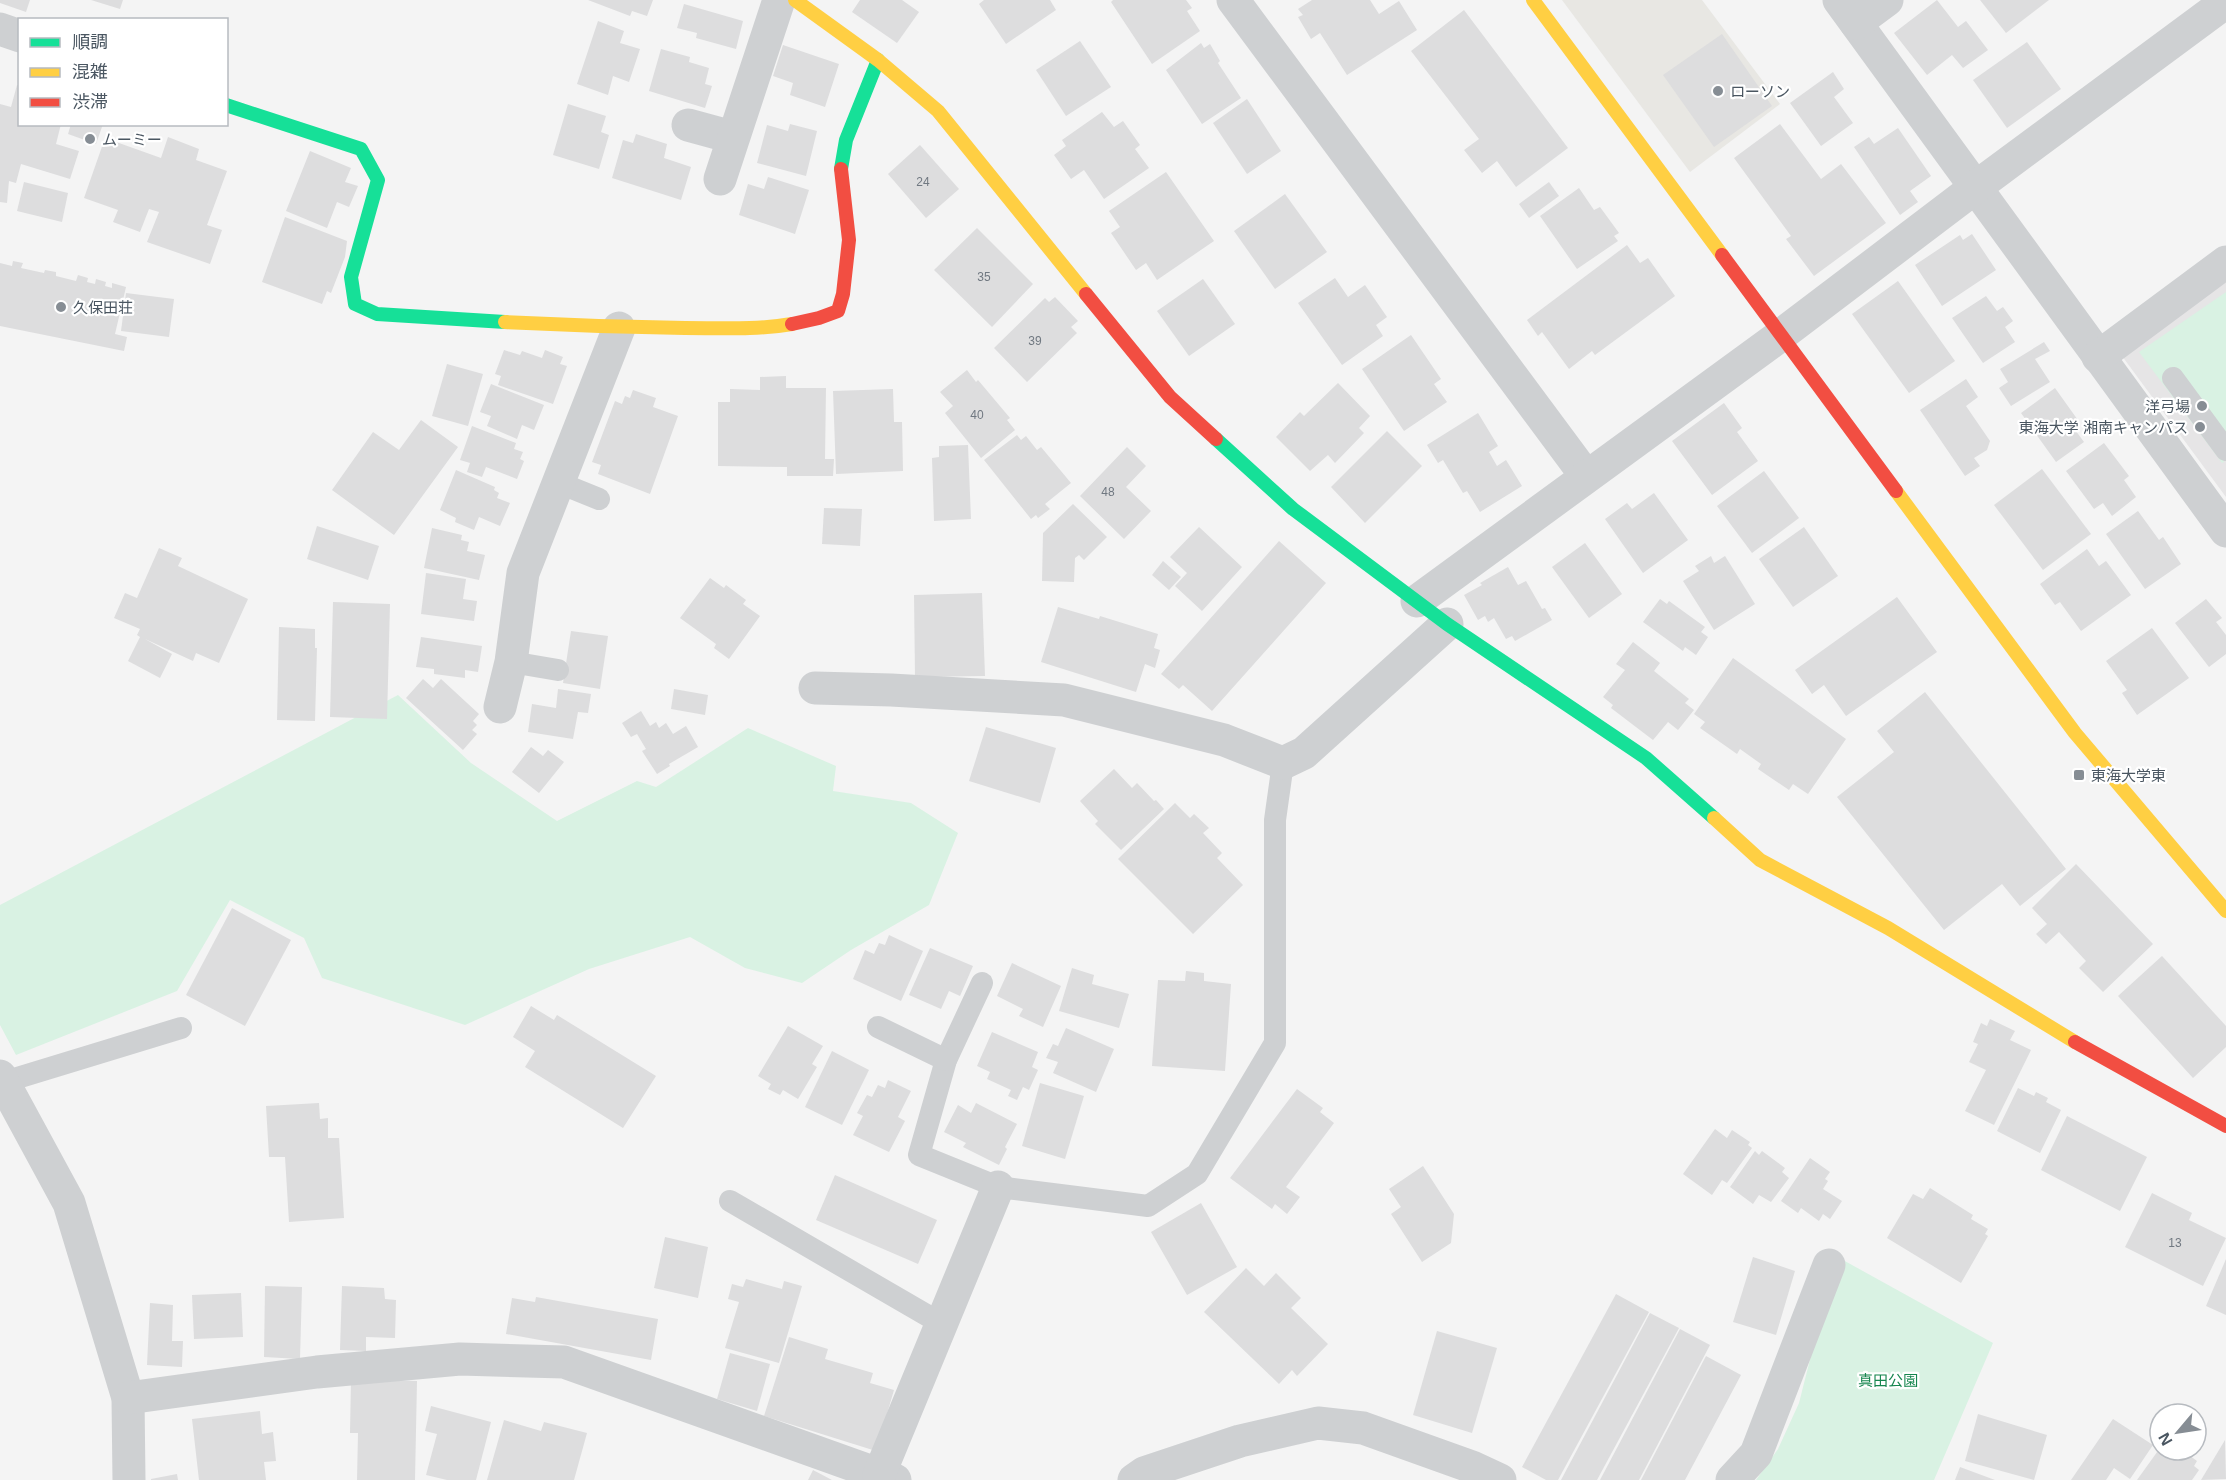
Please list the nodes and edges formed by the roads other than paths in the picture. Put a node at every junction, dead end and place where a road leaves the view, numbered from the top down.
1 (794, 0) edge
2 (1233, 0) edge
3 (1533, 0) edge
4 (1887, 0) edge
5 (2226, 2) edge
6 (1848, 11) edge
7 (0, 29) edge
8 (18, 35) edge
9 (878, 60) junction
10 (228, 106) edge
11 (688, 124) dead end
12 (732, 137) junction
13 (720, 178) dead end
14 (1976, 186) junction
15 (2226, 262) edge
16 (619, 328) junction
17 (1781, 335) junction
18 (2098, 357) junction
19 (2173, 378) dead end
20 (2226, 450) edge
21 (1586, 477) junction
22 (557, 482) junction
23 (600, 499) dead end
24 (2226, 531) edge
25 (1417, 601) junction
26 (1447, 624) junction
27 (511, 662) junction
28 (558, 670) dead end
29 (815, 688) dead end
30 (500, 707) dead end
31 (1282, 763) junction
32 (2226, 911) edge
33 (982, 983) dead end
34 (878, 1026) dead end
35 (181, 1028) dead end
36 (946, 1059) junction
37 (2, 1079) edge
38 (2226, 1126) edge
39 (998, 1187) junction
40 (730, 1201) dead end
41 (1829, 1265) dead end
42 (942, 1324) junction
43 (128, 1398) junction
44 (887, 1478) edge
45 (129, 1480) edge
46 (1134, 1480) edge
47 (1500, 1480) edge
48 (1732, 1480) edge

1 - 9 street
1 - 12 street
2 - 21 street
3 - 17 street
4 - 6 street
5 - 14 street
6 - 14 street
7 - 8 street
9 - 16 street
9 - 25 street
10 - 16 street
11 - 12 street
12 - 13 street
14 - 17 street
14 - 18 street
15 - 18 street
16 - 22 street
17 - 21 street
17 - 32 street
18 - 24 street
19 - 20 lane
21 - 25 street
22 - 23 lane
22 - 27 street
25 - 26 street
26 - 31 street
26 - 38 street
27 - 28 lane
27 - 30 street
29 - 31 street
31 - 39 lane
33 - 36 lane
34 - 36 lane
35 - 37 lane
36 - 39 lane
37 - 43 street
39 - 42 street
40 - 42 lane
41 - 48 street
42 - 44 street
43 - 44 street
43 - 45 street
46 - 47 street

